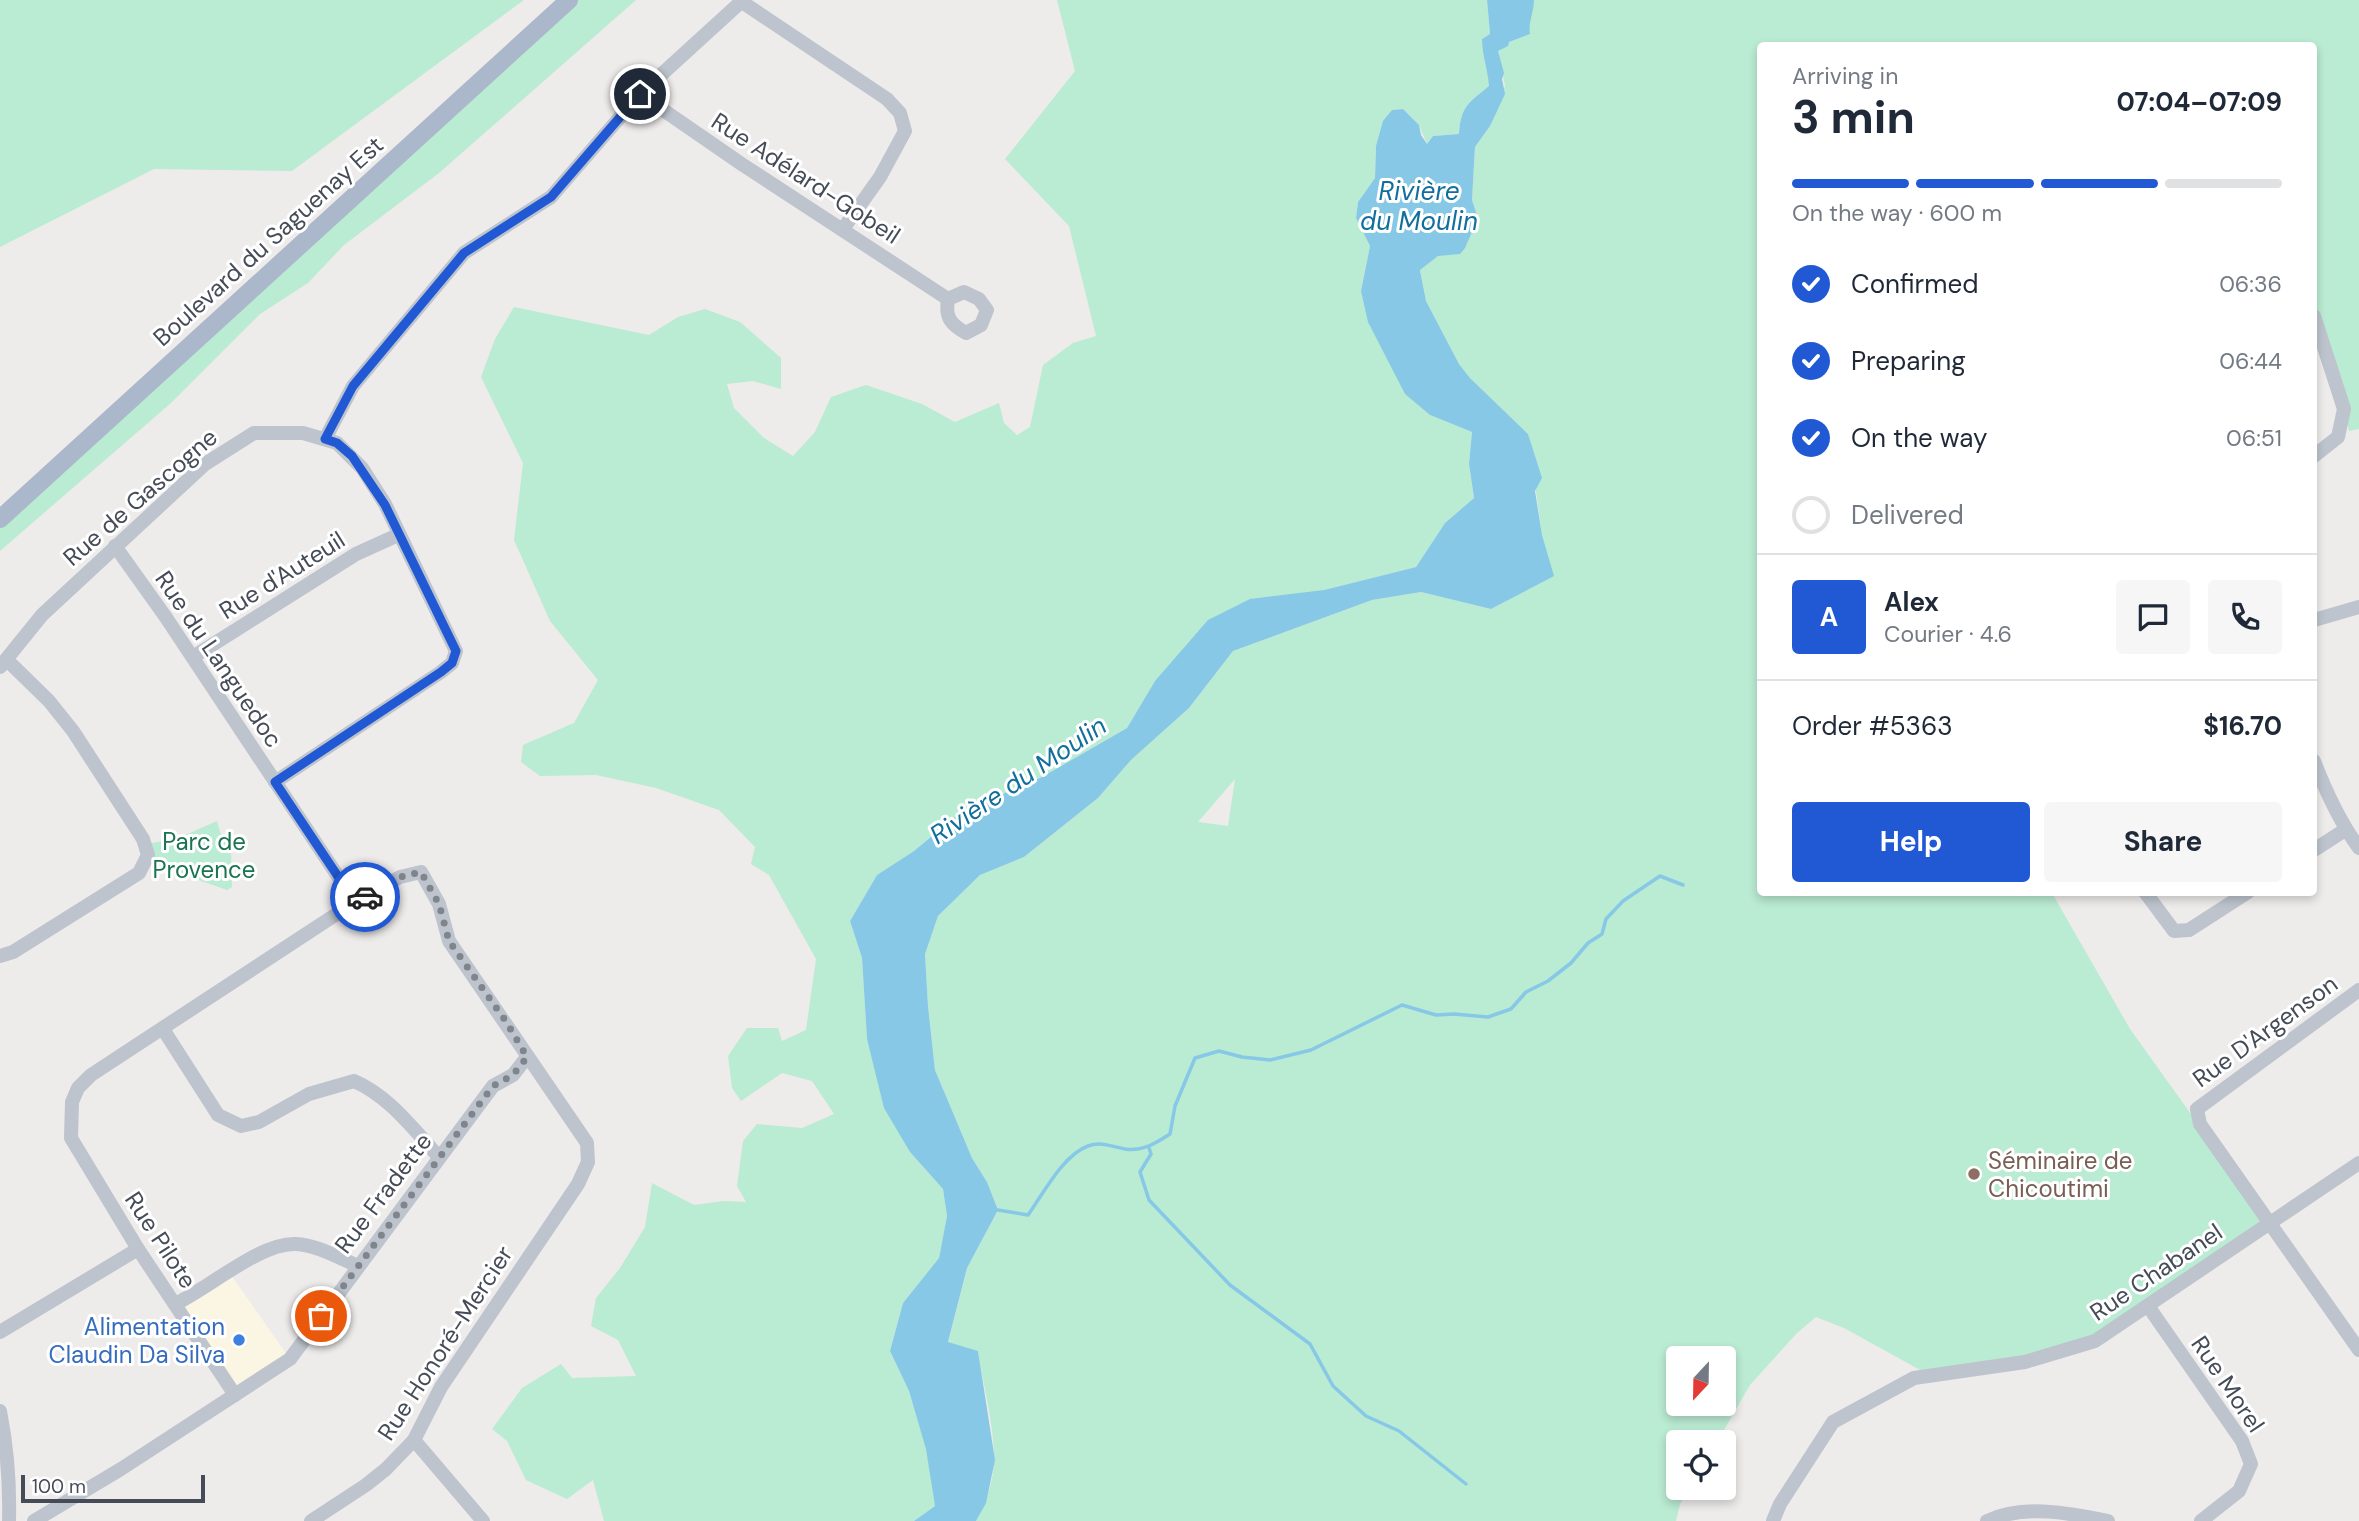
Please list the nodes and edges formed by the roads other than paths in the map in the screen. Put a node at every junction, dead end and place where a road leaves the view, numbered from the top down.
1 (569, 0) edge
2 (741, 1) edge
3 (640, 94) junction
4 (843, 229) junction
5 (948, 299) dead end
6 (2317, 325) edge
7 (325, 439) junction
8 (2317, 454) edge
9 (0, 519) edge
10 (398, 535) junction
11 (116, 546) junction
12 (2359, 607) edge
13 (2317, 619) edge
14 (193, 657) junction
15 (4, 664) edge
16 (2317, 769) edge
17 (275, 782) junction
18 (2345, 830) junction
19 (2317, 848) edge
20 (2359, 848) edge
21 (2148, 896) edge
22 (2242, 896) edge
23 (355, 902) junction
24 (0, 956) edge
25 (2359, 990) edge
26 (163, 1029) junction
27 (527, 1057) junction
28 (439, 1157) junction
29 (2359, 1163) edge
30 (2269, 1223) junction
31 (138, 1250) junction
32 (358, 1266) junction
33 (175, 1304) junction
34 (2148, 1306) junction
35 (0, 1332) edge
36 (2359, 1350) edge
37 (235, 1395) junction
38 (0, 1410) edge
39 (414, 1440) junction
40 (9, 1521) edge
41 (34, 1521) edge
42 (311, 1521) edge
43 (483, 1521) edge
44 (1773, 1521) edge
45 (1987, 1521) edge
46 (2108, 1521) edge
47 (2201, 1521) edge

1 - 9 main road, Boulevard du Saguenay Est
2 - 3 street
2 - 4 street
3 - 4 street, Rue Adélard-Gobeil
3 - 7 street
4 - 5 street, Rue Adélard-Gobeil
6 - 8 street
7 - 10 street, Rue de Gascogne
7 - 11 street, Rue de Gascogne
10 - 14 street, Rue d'Auteuil
10 - 17 street, Rue de Gascogne
11 - 14 street, Rue du Languedoc
11 - 15 street, Rue de Gascogne
12 - 13 street
14 - 17 street, Rue du Languedoc
15 - 24 street
16 - 18 street
17 - 23 street, Rue du Languedoc
18 - 19 street
18 - 20 street
21 - 22 street
23 - 26 street
23 - 27 street
25 - 30 street, Rue D'Argenson
26 - 28 street
26 - 31 street, Rue Pilote
27 - 28 street, Rue Fradette
27 - 39 street, Rue Honoré-Mercier
28 - 32 street, Rue Fradette
29 - 30 street, Rue Chabanel
30 - 34 street, Rue Chabanel
30 - 36 street
31 - 33 street, Rue Pilote
31 - 35 street
32 - 33 street
32 - 37 street, Rue Fradette
33 - 37 street, Rue Pilote
34 - 44 street, Rue Chabanel
34 - 47 street, Rue Morel
37 - 41 street, Rue Fradette
38 - 40 street
39 - 42 street, Rue Honoré-Mercier
39 - 43 street
45 - 46 street

